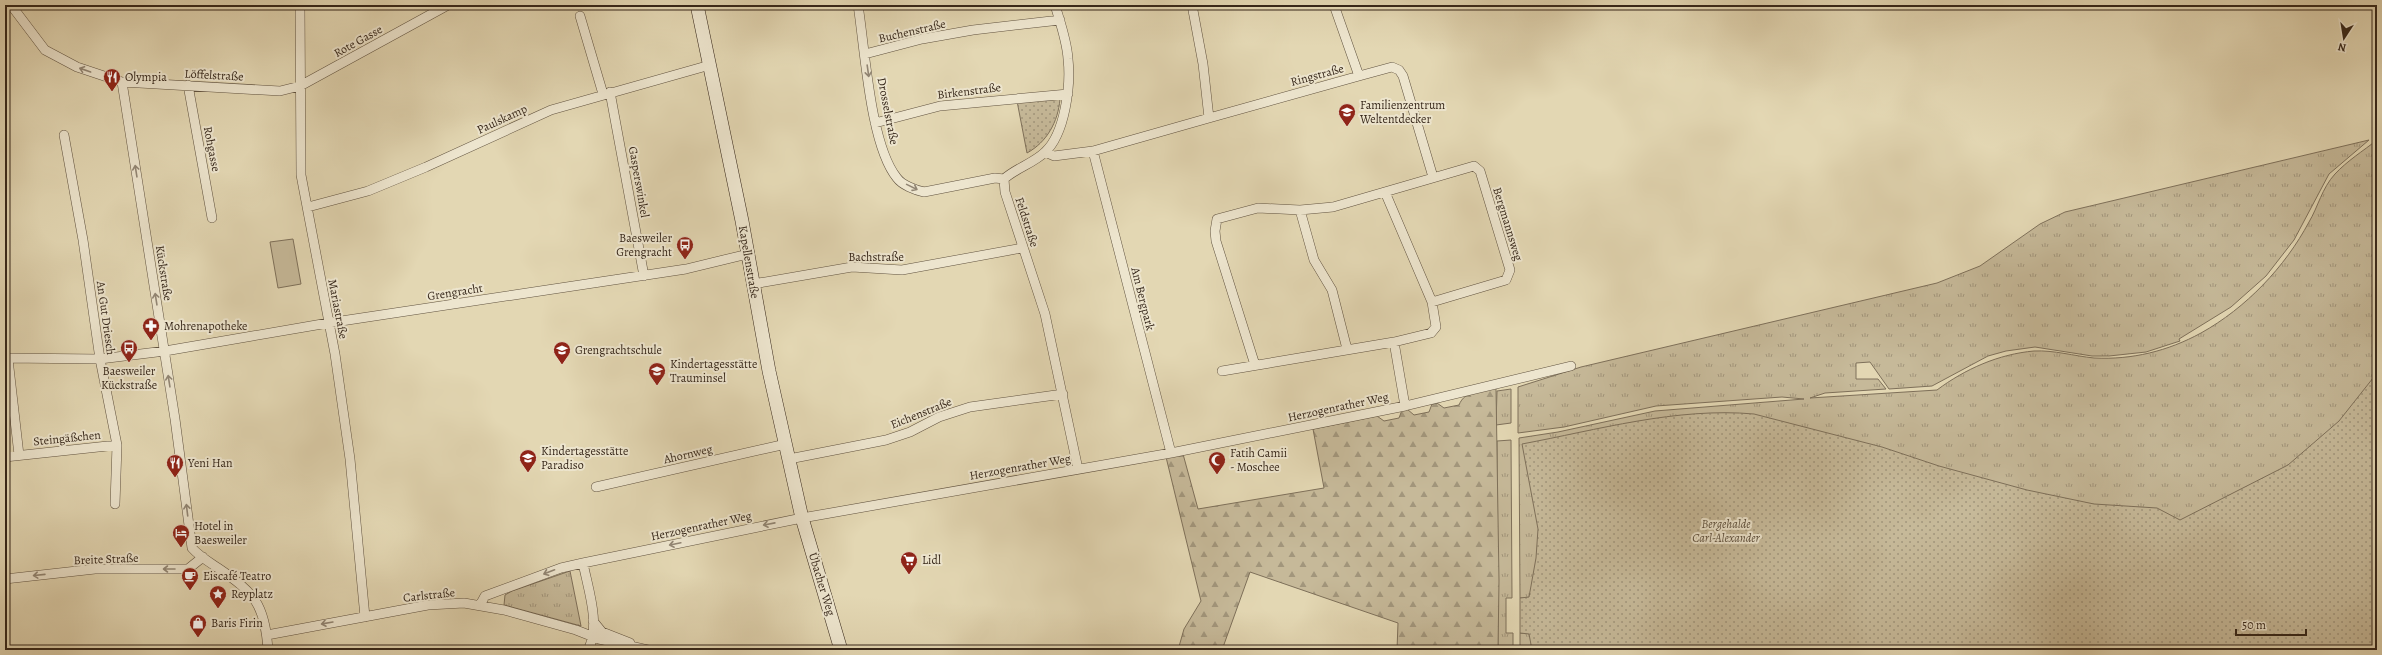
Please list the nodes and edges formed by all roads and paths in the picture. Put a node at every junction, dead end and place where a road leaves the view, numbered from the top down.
1 (11, 5) edge
2 (300, 5) edge
3 (448, 5) edge
4 (697, 5) edge
5 (858, 5) edge
6 (1055, 5) edge
7 (1192, 5) edge
8 (1334, 5) edge
9 (580, 16) dead end
10 (1060, 20) junction
11 (865, 54) junction
12 (710, 65) junction
13 (1359, 76) junction
14 (122, 82) junction
15 (188, 85) junction
16 (300, 86) junction
17 (606, 93) junction
18 (1068, 94) junction
19 (1209, 118) junction
20 (875, 123) junction
21 (64, 135) dead end
22 (1093, 150) junction
23 (1045, 152) junction
24 (1433, 177) junction
25 (1004, 179) junction
26 (1384, 192) junction
27 (308, 207) junction
28 (1300, 210) junction
29 (212, 218) dead end
30 (1022, 248) junction
31 (748, 254) junction
32 (644, 276) junction
33 (753, 284) junction
34 (1432, 302) junction
35 (328, 323) junction
36 (1394, 342) junction
37 (1347, 349) junction
38 (165, 351) junction
39 (6, 358) edge
40 (100, 359) junction
41 (1255, 365) junction
42 (1572, 366) dead end
43 (1222, 371) dead end
44 (1062, 394) junction
45 (1404, 406) junction
46 (786, 444) junction
47 (117, 446) junction
48 (1171, 453) junction
49 (20, 455) junction
50 (5, 457) edge
51 (789, 459) junction
52 (1078, 469) junction
53 (596, 487) dead end
54 (115, 504) dead end
55 (802, 518) junction
56 (203, 557) junction
57 (583, 563) junction
58 (5, 579) edge
59 (480, 605) junction
60 (365, 616) junction
61 (593, 621) junction
62 (267, 635) junction
63 (591, 635) junction
64 (636, 646) junction
65 (268, 650) edge
66 (588, 650) edge
67 (613, 650) edge
68 (648, 650) edge
69 (841, 650) edge

14 -> 1 street, Löffelstraße
2 - 16 street, Mariastraße
3 - 16 street, Rote Gasse
4 - 12 street, Kapellenstraße
5 - 11 street, Drosselstraße
6 - 10 street
7 - 19 street
8 - 13 street, Ringstraße
9 - 17 street, Gasperswinkel
10 - 11 street, Buchenstraße
10 - 18 street
11 -> 20 street, Drosselstraße
12 - 17 street, Paulskamp
12 - 31 street, Kapellenstraße
13 - 19 street, Ringstraße
13 - 24 street
14 - 15 street, Löffelstraße
38 -> 14 street, Kückstraße
15 - 16 street, Löffelstraße
15 - 29 street, Rohgasse
16 - 27 street, Mariastraße
17 - 27 street, Paulskamp
17 - 32 street, Gasperswinkel
18 - 20 street, Birkenstraße
18 - 23 street
19 - 22 street, Ringstraße
20 -> 25 street, Drosselstraße
21 - 40 street, An Gut Driesch
22 - 23 street, Ringstraße
22 - 48 street, Am Bergpark
23 - 25 street
24 - 26 street, Bergmannsweg
24 - 34 street, Bergmannsweg
25 - 30 street, Feldstraße
26 - 28 street, Bergmannsweg
26 - 34 street
27 - 35 street, Mariastraße
28 - 37 street
28 - 41 street, Bergmannsweg
30 - 33 street, Bachstraße
30 - 44 street, Feldstraße
31 - 32 street, Grengracht
31 - 33 street, Kapellenstraße
32 - 35 street, Grengracht
33 - 46 street, Kapellenstraße
34 - 36 street
35 - 38 street, Grengracht
35 - 60 street, Mariastraße
36 - 37 street
36 - 45 street
37 - 41 street
38 - 40 street, Grengracht
56 -> 38 street, Kückstraße
39 - 40 street, Grengracht
39 - 49 street, Steingäßchen
40 - 47 street, An Gut Driesch
41 - 43 street
42 - 45 street, Herzogenrather Weg
44 - 51 street, Eichenstraße
44 - 52 street, Feldstraße
45 - 48 street, Herzogenrather Weg
46 - 51 street, Kapellenstraße
46 - 53 street, Ahornweg
47 - 49 street, Steingäßchen
47 - 54 street, An Gut Driesch
48 - 52 street, Herzogenrather Weg
49 - 50 street, Steingäßchen
51 - 55 street, Kapellenstraße
52 - 55 street, Herzogenrather Weg
55 -> 57 street, Herzogenrather Weg
55 - 69 street, Übacher Weg
56 -> 58 street, Breite Straße
56 - 62 street
57 -> 59 street, Herzogenrather Weg
57 - 61 street
59 - 60 street, Carlstraße
59 - 63 street, Carlstraße
60 -> 62 street, Carlstraße
61 - 63 street
61 - 64 street, Carlstraße
62 - 65 street
63 - 64 street, Carlstraße
63 - 66 street
64 - 67 street
64 - 68 street, Carlstraße

